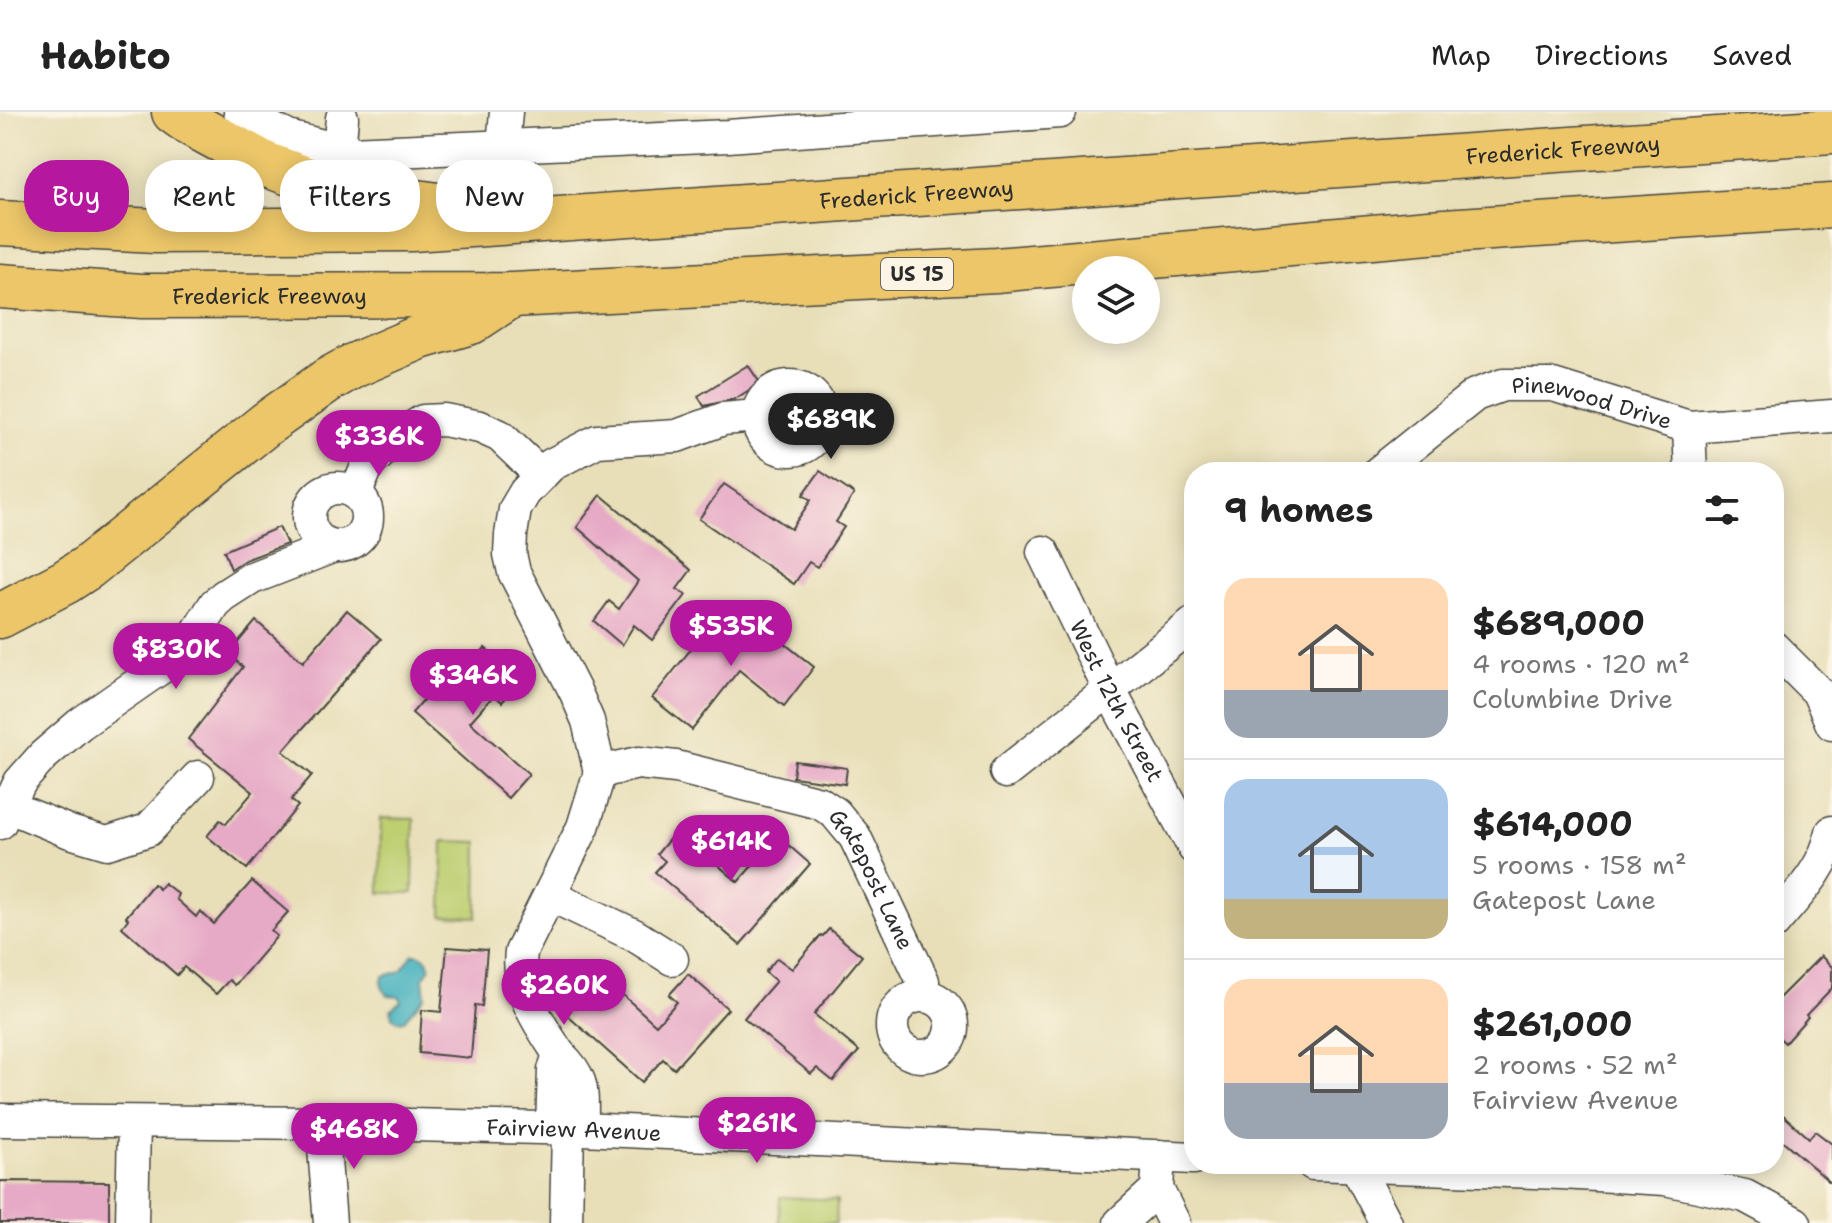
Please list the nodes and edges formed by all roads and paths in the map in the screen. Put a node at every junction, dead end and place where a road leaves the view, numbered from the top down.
1 (174, 112) edge
2 (240, 112) edge
3 (506, 112) edge
4 (1060, 112) edge
5 (342, 118) dead end
6 (1832, 131) edge
7 (503, 146) junction
8 (339, 150) junction
9 (1832, 206) edge
10 (631, 216) junction
11 (0, 223) edge
12 (0, 286) edge
13 (512, 295) junction
14 (757, 416) dead end
15 (1832, 416) edge
16 (1689, 427) junction
17 (1391, 462) edge
18 (1691, 462) edge
19 (541, 475) junction
20 (356, 493) junction
21 (334, 546) junction
22 (1043, 552) dead end
23 (0, 616) edge
24 (1184, 631) edge
25 (1784, 658) edge
26 (1110, 691) junction
27 (1832, 724) edge
28 (600, 772) junction
29 (1006, 772) dead end
30 (198, 777) dead end
31 (2, 811) edge
32 (1184, 829) edge
33 (1831, 842) edge
34 (550, 895) junction
35 (1784, 911) edge
36 (672, 959) dead end
37 (922, 995) dead end
38 (0, 1120) edge
39 (134, 1123) junction
40 (322, 1123) junction
41 (567, 1128) junction
42 (1159, 1156) junction
43 (1184, 1157) edge
44 (1361, 1174) edge
45 (1620, 1174) edge
46 (1157, 1189) junction
47 (132, 1223) edge
48 (330, 1223) edge
49 (566, 1223) edge
50 (1120, 1223) edge
51 (1174, 1223) edge
52 (1386, 1223) edge
53 (1795, 1223) edge

1 - 10 highway
2 - 8 street
3 - 7 street
4 - 7 street
5 - 8 street
6 - 10 highway, Frederick Freeway
7 - 8 street
9 - 13 highway, Frederick Freeway / US 15
10 - 11 highway, Frederick Freeway
12 - 13 highway, Frederick Freeway / US 15
13 - 23 highway
14 - 19 street
15 - 16 street, Pinewood Drive
16 - 17 street, Pinewood Drive
16 - 18 street
19 - 20 street
19 - 28 street
20 - 21 street
20 - 21 street
21 - 31 street
22 - 26 street, West 12th Street
24 - 26 street
25 - 27 street
26 - 29 street
26 - 32 street, West 12th Street
28 - 34 street
28 - 37 street, Gatepost Lane
30 - 31 street
33 - 35 street
34 - 36 street
34 - 41 street
38 - 39 street, Fairview Avenue
39 - 40 street, Fairview Avenue
39 - 47 street
40 - 41 street, Fairview Avenue
40 - 48 street
41 - 42 street, Fairview Avenue
41 - 49 street
42 - 43 street, Fairview Avenue
42 - 46 street
44 - 52 street
45 - 53 street
46 - 50 street
46 - 51 street

